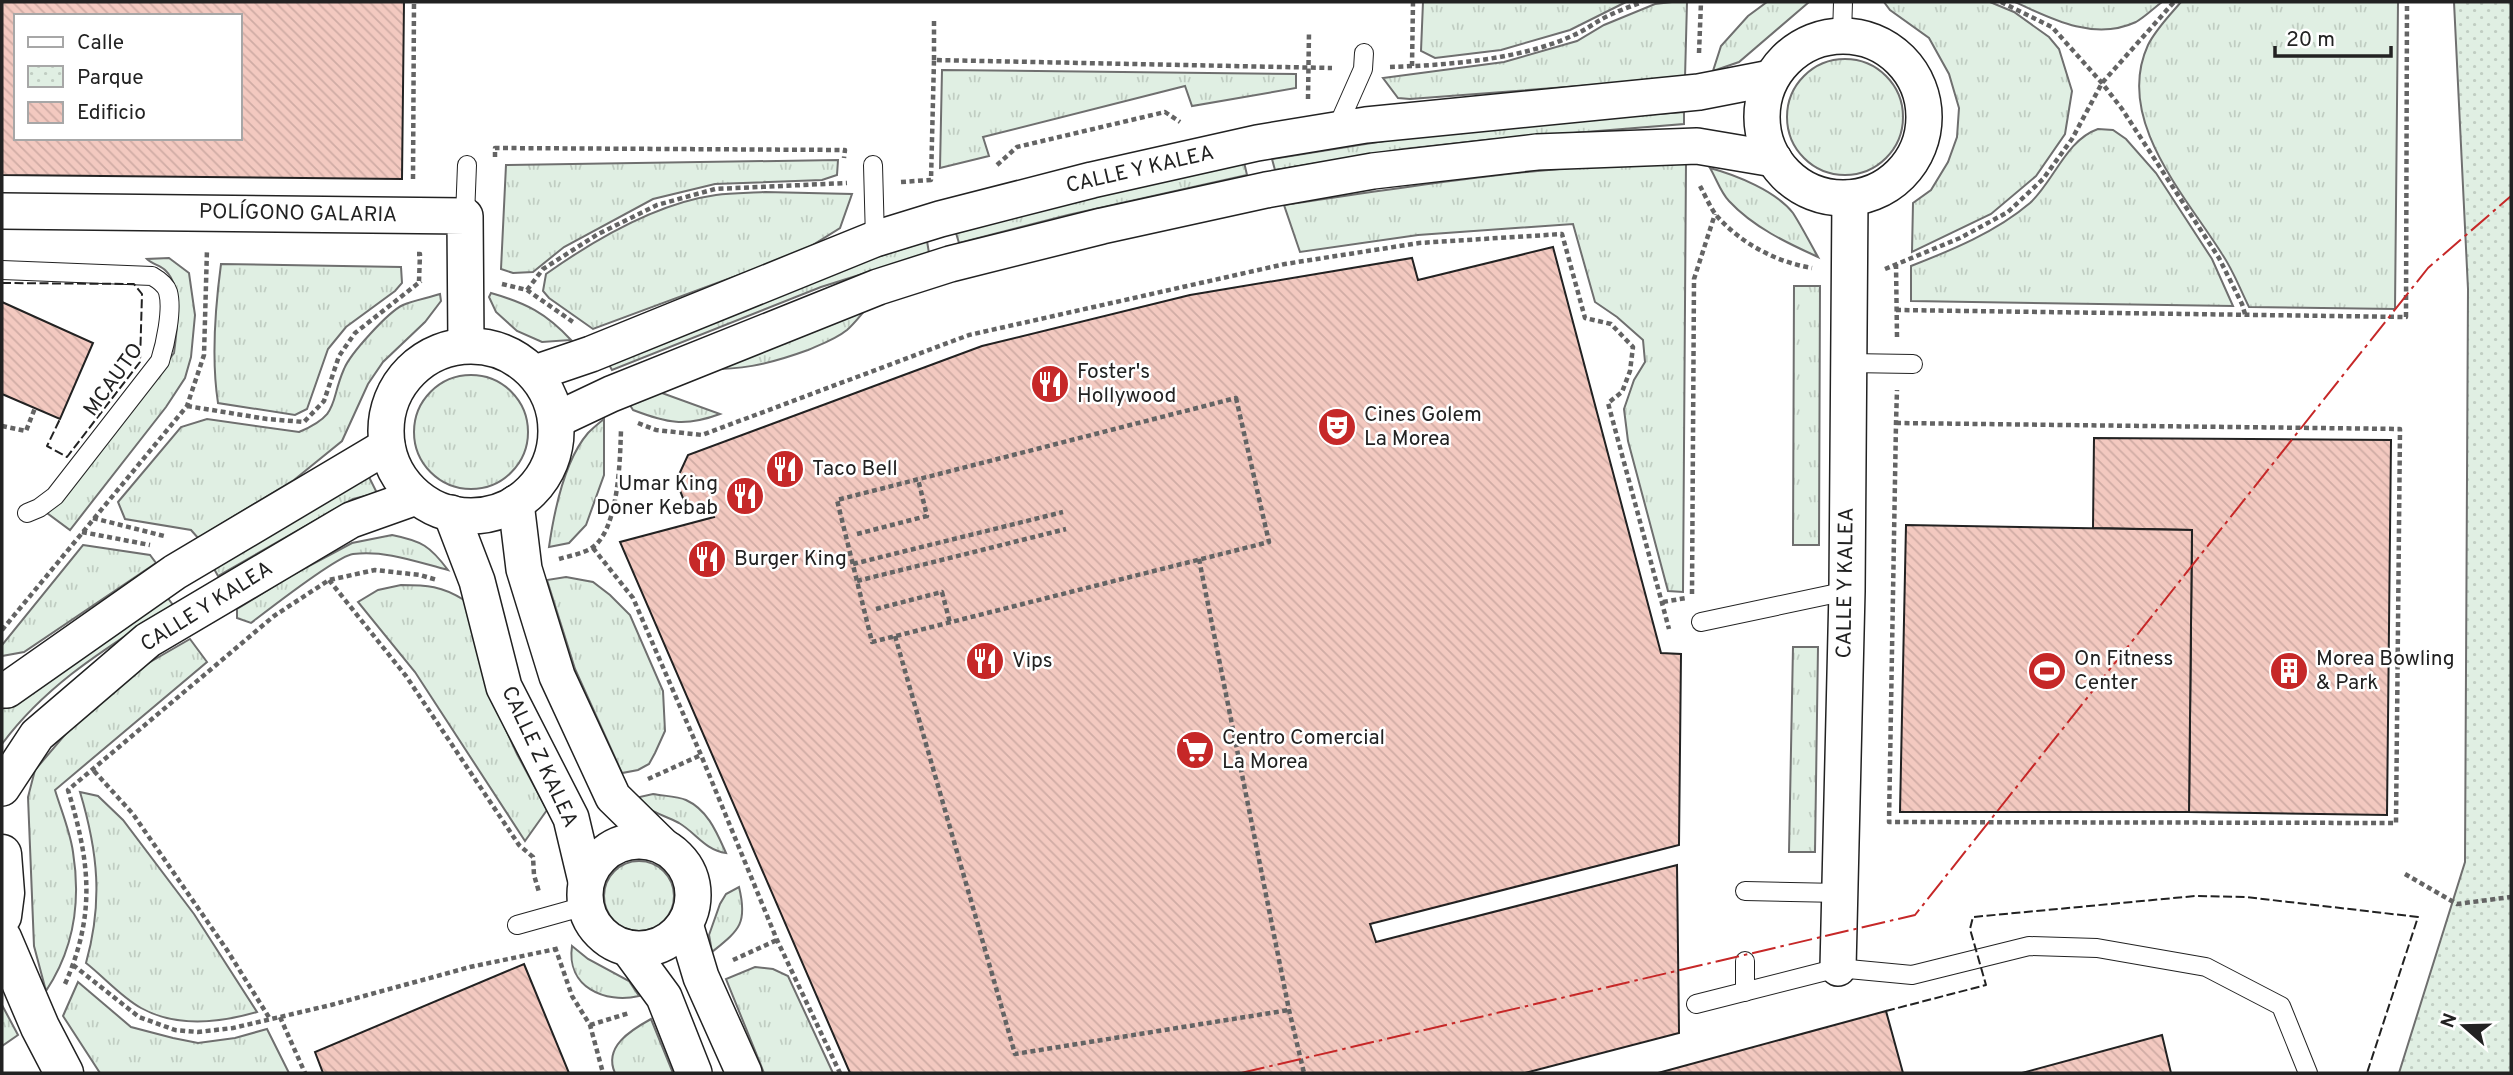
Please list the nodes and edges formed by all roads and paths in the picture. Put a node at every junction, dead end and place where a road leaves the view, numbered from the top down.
1 (414, 2) edge
2 (1413, 2) edge
3 (1642, 2) edge
4 (1701, 2) edge
5 (2001, 2) edge
6 (2174, 2) edge
7 (2407, 2) edge
8 (1843, 18) edge
9 (934, 21) dead end
10 (1309, 32) dead end
11 (1364, 53) dead end
12 (934, 60) junction
13 (1699, 61) dead end
14 (1412, 66) junction
15 (1308, 68) junction
16 (1338, 68) dead end
17 (1385, 68) dead end
18 (1771, 78) junction
19 (2102, 83) junction
20 (1297, 103) dead end
21 (1181, 123) dead end
22 (1336, 130) junction
23 (1774, 159) junction
24 (844, 161) dead end
25 (495, 162) dead end
26 (467, 165) dead end
27 (873, 166) dead end
28 (984, 168) dead end
29 (844, 172) dead end
30 (1699, 175) dead end
31 (944, 177) dead end
32 (931, 180) junction
33 (897, 182) dead end
34 (844, 183) junction
35 (850, 183) dead end
36 (413, 187) dead end
37 (1850, 198) junction
38 (2, 211) edge
39 (1715, 214) junction
40 (465, 216) junction
41 (875, 239) junction
42 (207, 249) dead end
43 (1896, 264) junction
44 (1823, 270) dead end
45 (2, 271) edge
46 (1879, 272) dead end
47 (431, 281) dead end
48 (492, 282) dead end
49 (527, 290) junction
50 (1896, 310) junction
51 (2245, 314) junction
52 (577, 324) dead end
53 (466, 344) junction
54 (1897, 345) dead end
55 (1849, 363) junction
56 (1913, 364) dead end
57 (535, 373) junction
58 (1897, 389) dead end
59 (187, 406) junction
60 (35, 408) dead end
61 (622, 417) dead end
62 (556, 420) junction
63 (633, 422) dead end
64 (1896, 423) junction
65 (2, 426) edge
66 (387, 446) junction
67 (918, 479) junction
68 (413, 498) junction
69 (516, 503) junction
70 (1063, 512) dead end
71 (27, 513) dead end
72 (451, 513) junction
73 (1066, 529) dead end
74 (82, 532) junction
75 (857, 534) dead end
76 (159, 547) dead end
77 (593, 548) junction
78 (1199, 559) junction
79 (557, 560) dead end
80 (853, 564) junction
81 (329, 580) junction
82 (857, 581) junction
83 (443, 582) dead end
84 (1847, 591) junction
85 (1663, 602) junction
86 (876, 609) dead end
87 (1702, 622) dead end
88 (950, 623) junction
89 (1669, 629) dead end
90 (2, 630) edge
91 (895, 636) junction
92 (2, 691) edge
93 (701, 755) junction
94 (94, 771) junction
95 (646, 780) dead end
96 (2, 788) edge
97 (663, 846) junction
98 (2, 854) edge
99 (2405, 874) dead end
100 (1745, 891) dead end
101 (1840, 893) junction
102 (586, 894) junction
103 (2511, 897) edge
104 (541, 900) dead end
105 (2, 916) edge
106 (685, 924) junction
107 (517, 925) dead end
108 (2, 938) edge
109 (777, 940) junction
110 (554, 941) dead end
111 (628, 948) junction
112 (556, 949) junction
113 (732, 961) dead end
114 (1745, 961) dead end
115 (73, 965) junction
116 (1838, 968) junction
117 (1745, 992) junction
118 (60, 995) dead end
119 (1696, 1004) dead end
120 (1289, 1010) junction
121 (630, 1012) dead end
122 (280, 1017) junction
123 (270, 1019) junction
124 (590, 1025) junction
125 (64, 1073) edge
126 (305, 1073) edge
127 (603, 1073) edge
128 (694, 1073) edge
129 (744, 1073) edge
130 (840, 1073) edge
131 (1304, 1073) edge
132 (2308, 1073) edge

1 - 36 path
2 - 14 path
3 - 14 path
4 - 13 path
5 - 19 path
6 - 19 path
7 - 51 path
8 - 18 street
8 - 37 street
9 - 12 path
10 - 15 path
11 - 22 lane
12 - 15 path
12 - 32 path
14 - 17 path
15 - 16 path
15 - 20 path
18 - 22 street, CALLE Y KALEA
18 - 23 street
19 - 43 path
19 - 51 path
21 - 28 path
22 - 41 street, CALLE Y KALEA
23 - 37 street
23 - 62 street
24 - 25 path
26 - 40 lane
27 - 41 lane
29 - 34 path
30 - 39 path
31 - 32 path
32 - 33 path
34 - 35 path
34 - 49 path
37 - 55 street, CALLE Y KALEA
38 - 40 street, POLÍGONO GALARIA
39 - 44 path
39 - 85 path
40 - 53 street
41 - 57 street, CALLE Y KALEA
42 - 59 path
43 - 46 path
43 - 50 path
45 - 71 lane, MCAUTO
47 - 59 path
48 - 49 path
49 - 52 path
50 - 51 path
50 - 54 path
53 - 57 street
53 - 66 street
55 - 56 lane
55 - 84 street, CALLE Y KALEA
57 - 62 street
58 - 64 path
59 - 74 path
60 - 65 path
61 - 77 path
62 - 69 street
63 - 85 path
64 - 64 path
66 - 68 street
66 - 92 street, CALLE Y KALEA
67 - 75 path
67 - 78 path
67 - 80 path
68 - 72 street
68 - 96 street, CALLE Y KALEA
69 - 72 street
69 - 97 street
70 - 80 path
72 - 102 street, CALLE Z KALEA
73 - 82 path
74 - 76 path
74 - 90 path
77 - 79 path
77 - 93 path
78 - 88 path
78 - 120 path
80 - 82 path
81 - 83 path
81 - 94 path
81 - 104 path
82 - 91 path
84 - 87 lane
84 - 101 street, CALLE Y KALEA
85 - 89 path
86 - 88 path
88 - 91 path
91 - 120 path
93 - 95 path
93 - 109 path
94 - 115 path
94 - 123 path
97 - 102 street
97 - 106 street
98 - 105 highway
99 - 103 path
100 - 101 lane
101 - 116 street, CALLE Y KALEA
102 - 107 lane
102 - 111 street
106 - 111 street
106 - 129 street
108 - 125 highway
109 - 113 path
109 - 130 path
110 - 112 path
111 - 128 street
112 - 122 path
112 - 124 path
114 - 117 lane
115 - 118 path
115 - 123 path
116 - 117 lane
116 - 132 lane
117 - 119 lane
120 - 131 path
121 - 124 path
122 - 123 path
122 - 126 path
124 - 127 path

